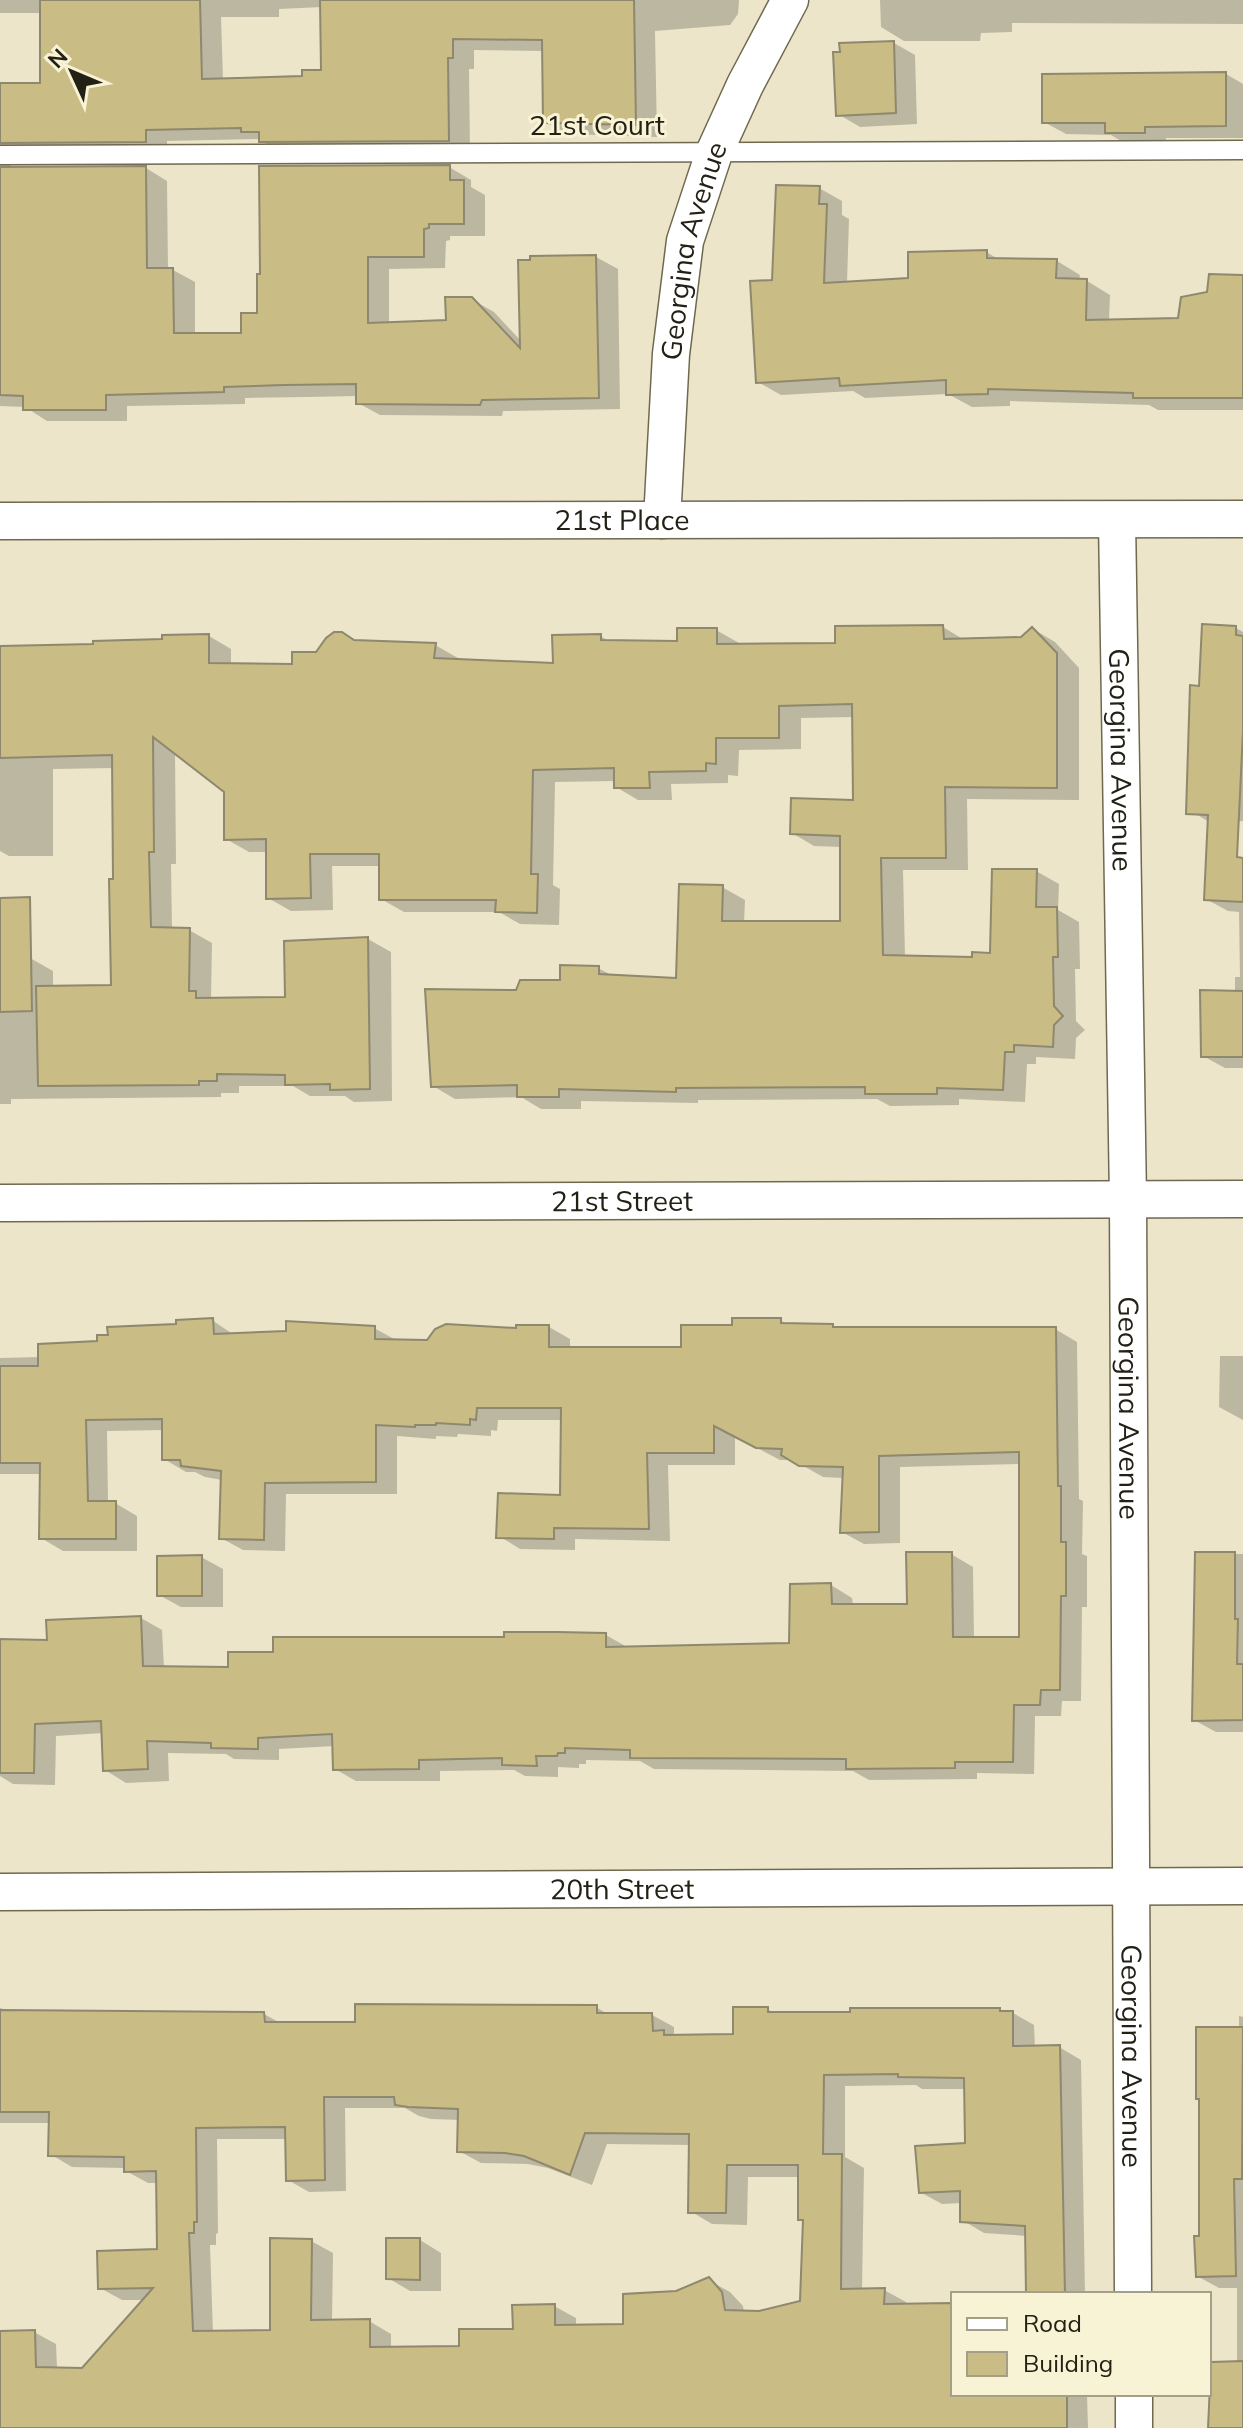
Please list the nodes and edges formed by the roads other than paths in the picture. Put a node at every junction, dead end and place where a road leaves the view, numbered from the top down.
1 (790, 0) edge
2 (1243, 150) edge
3 (714, 153) junction
4 (0, 155) edge
5 (1243, 519) edge
6 (662, 520) junction
7 (1117, 520) junction
8 (0, 521) edge
9 (1128, 1199) junction
10 (1243, 1199) edge
11 (0, 1203) edge
12 (1243, 1886) edge
13 (1131, 1887) junction
14 (0, 1892) edge
15 (1133, 2292) edge
16 (1134, 2396) edge
17 (1134, 2428) edge

1 - 3 street, Georgina Avenue
2 - 3 lane, 21st Court
3 - 4 lane, 21st Court
3 - 6 street, Georgina Avenue
5 - 7 street, 21st Place
6 - 7 street, 21st Place
6 - 8 street, 21st Place
7 - 9 street, Georgina Avenue
9 - 10 street, 21st Street
9 - 11 street, 21st Street
9 - 13 street, Georgina Avenue
12 - 13 street, 20th Street
13 - 14 street, 20th Street
13 - 15 street, Georgina Avenue
16 - 17 street

